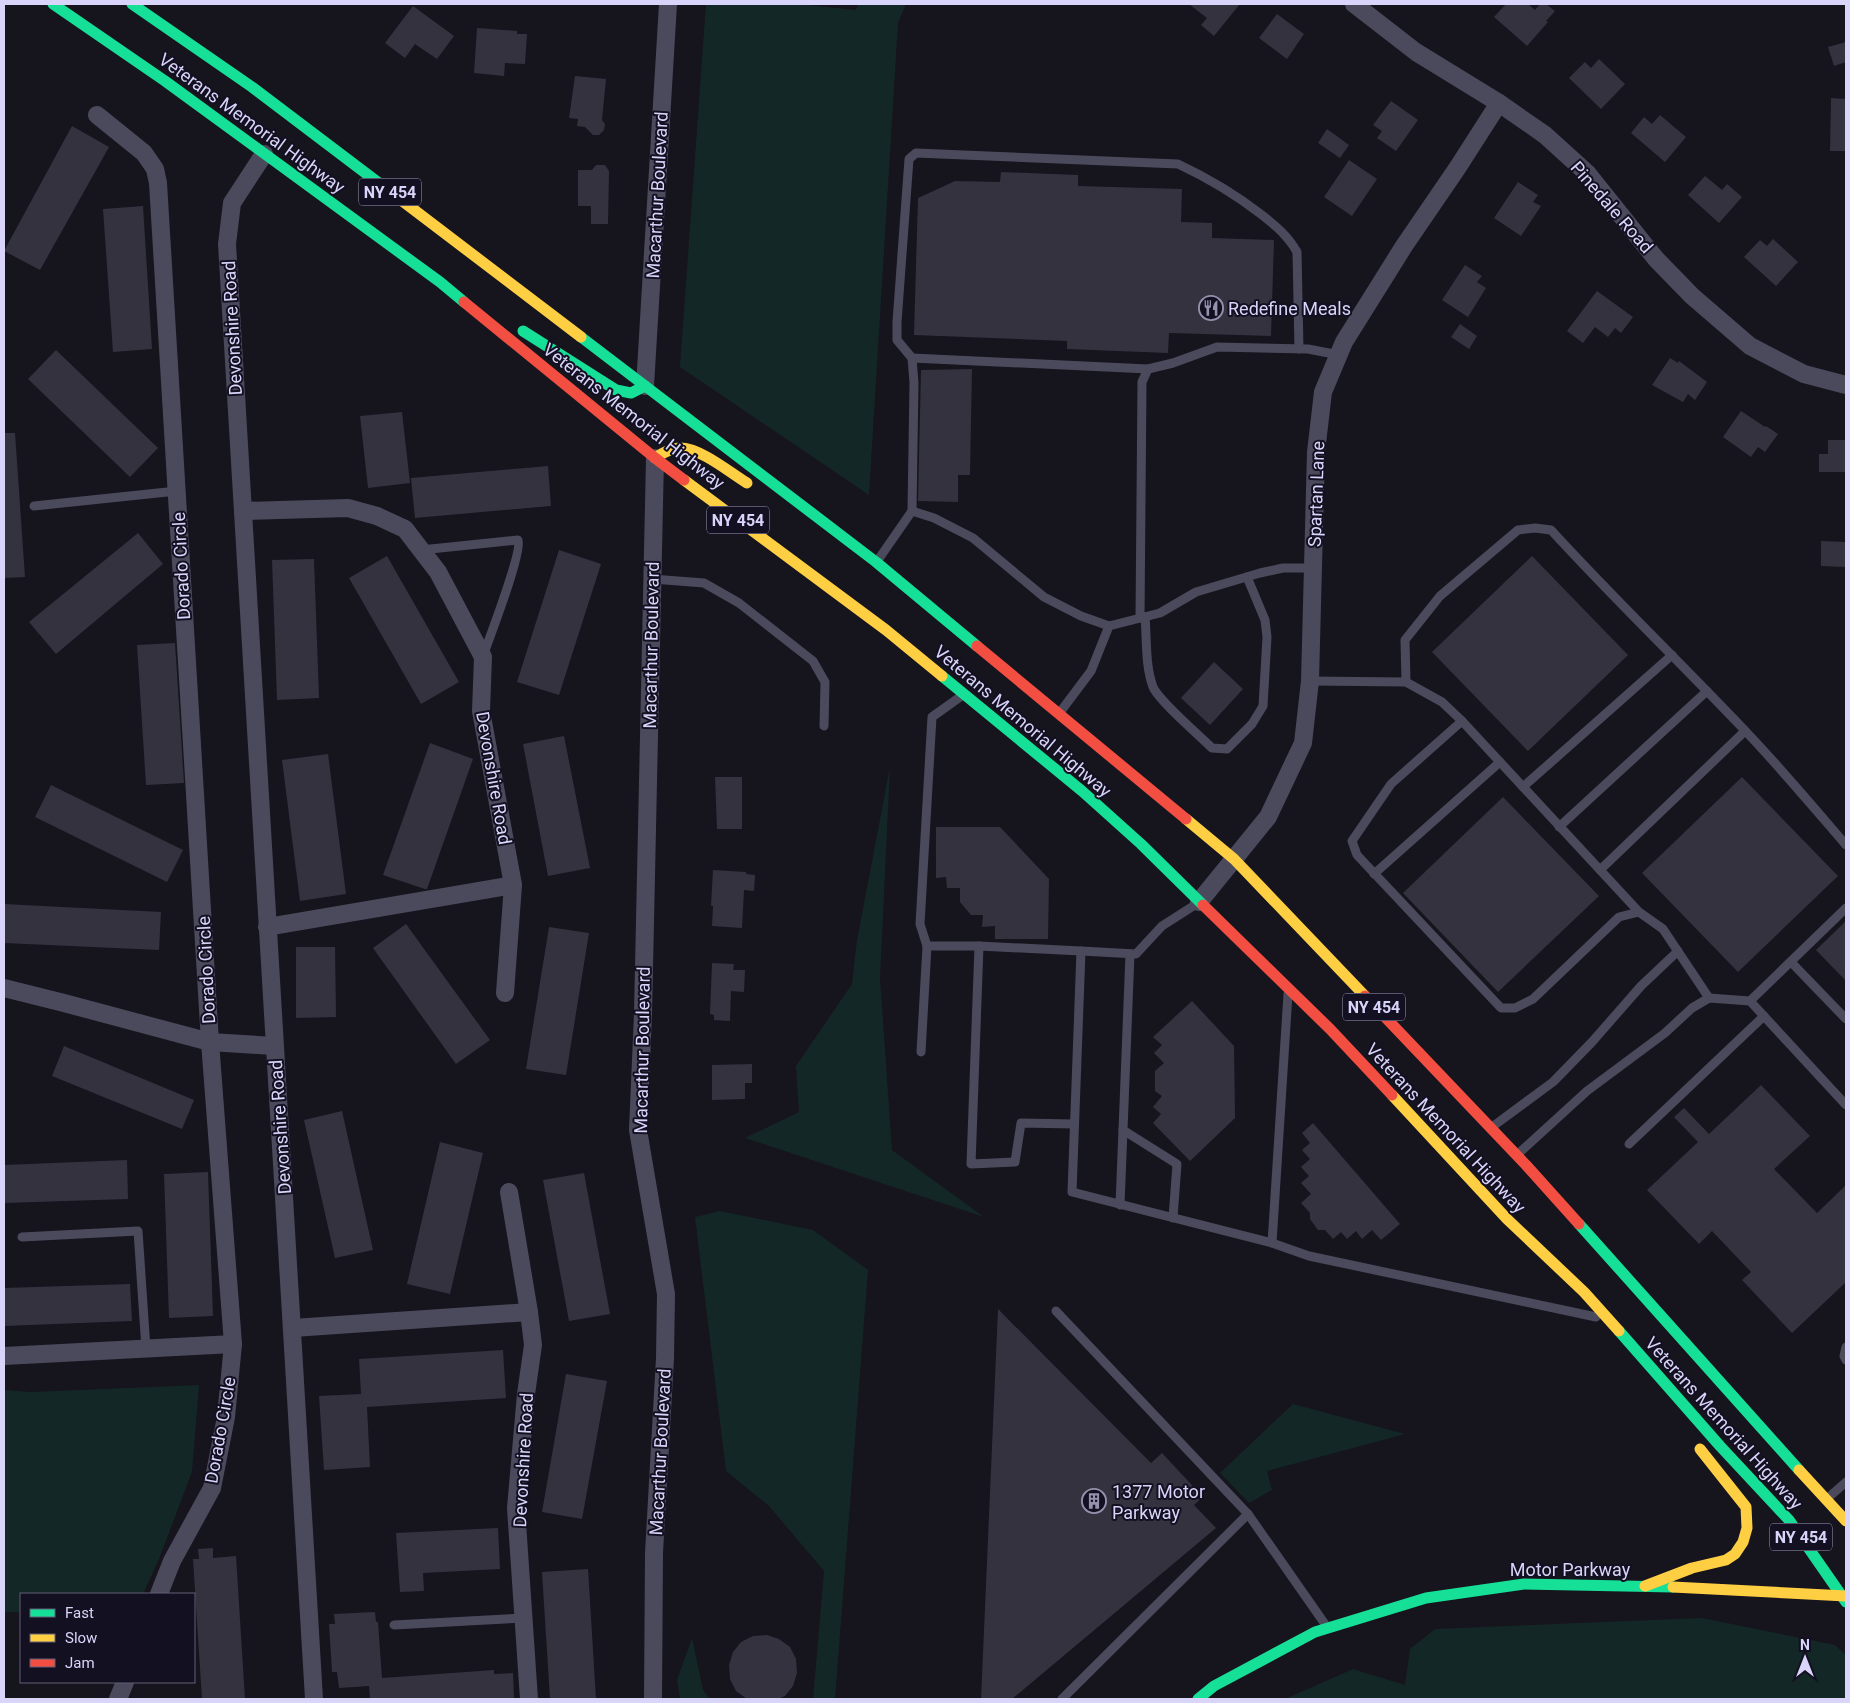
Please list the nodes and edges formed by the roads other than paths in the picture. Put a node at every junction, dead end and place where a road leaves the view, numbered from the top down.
1 (53, 4) edge
2 (132, 4) edge
3 (668, 4) edge
4 (1354, 4) edge
5 (1499, 103) junction
6 (97, 115) dead end
7 (264, 154) junction
8 (390, 245) junction
9 (498, 315) dead end
10 (515, 326) dead end
11 (1299, 349) junction
12 (1338, 355) junction
13 (912, 358) junction
14 (1148, 369) junction
15 (645, 386) junction
16 (1846, 386) edge
17 (655, 458) junction
18 (177, 491) junction
19 (760, 491) dead end
20 (777, 501) dead end
21 (34, 506) dead end
22 (243, 511) junction
23 (912, 511) junction
24 (421, 550) junction
25 (876, 562) junction
26 (1313, 568) junction
27 (1246, 577) junction
28 (652, 579) junction
29 (1143, 618) junction
30 (1109, 626) junction
31 (1672, 655) junction
32 (483, 657) junction
33 (1310, 681) junction
34 (1406, 682) junction
35 (1707, 690) junction
36 (964, 694) junction
37 (1060, 713) junction
38 (1462, 720) junction
39 (824, 726) dead end
40 (1745, 731) junction
41 (1500, 762) junction
42 (1523, 787) junction
43 (1559, 827) junction
44 (1846, 845) edge
45 (1234, 859) junction
46 (1600, 870) junction
47 (1374, 874) junction
48 (513, 885) junction
49 (1199, 902) junction
50 (1846, 908) edge
51 (1639, 912) junction
52 (267, 926) junction
53 (927, 946) junction
54 (978, 946) junction
55 (1081, 951) junction
56 (1678, 951) junction
57 (1130, 954) junction
58 (1791, 962) junction
59 (4, 988) edge
60 (1288, 988) junction
61 (505, 993) dead end
62 (1709, 998) junction
63 (1750, 1001) junction
64 (1764, 1016) junction
65 (1846, 1019) edge
66 (210, 1042) junction
67 (274, 1046) junction
68 (921, 1052) dead end
69 (1846, 1106) edge
70 (1074, 1124) junction
71 (1491, 1129) junction
72 (1123, 1130) junction
73 (1629, 1144) dead end
74 (1516, 1156) junction
75 (509, 1192) dead end
76 (1120, 1205) junction
77 (1173, 1218) junction
78 (22, 1237) dead end
79 (1272, 1244) junction
80 (529, 1312) junction
81 (1056, 1312) dead end
82 (1608, 1320) junction
83 (293, 1328) junction
84 (233, 1344) junction
85 (1846, 1346) edge
86 (146, 1348) junction
87 (1636, 1352) junction
88 (4, 1356) edge
89 (1846, 1360) edge
90 (1672, 1408) dead end
91 (1693, 1440) dead end
92 (1846, 1482) edge
93 (1826, 1499) junction
94 (1248, 1514) junction
95 (1846, 1521) edge
96 (1645, 1586) junction
97 (159, 1593) edge
98 (1844, 1598) edge
99 (524, 1618) junction
100 (394, 1625) dead end
101 (1328, 1628) junction
102 (125, 1683) edge
103 (118, 1699) edge
104 (314, 1699) edge
105 (528, 1699) edge
106 (653, 1699) edge
107 (1062, 1699) edge
108 (1198, 1699) edge

1 - 7 main road, Veterans Memorial Highway / NY 454
2 - 15 main road, Veterans Memorial Highway / NY 454
3 - 15 street, Macarthur Boulevard
4 - 5 street, Pinedale Road
5 - 12 street, Spartan Lane
5 - 16 street, Pinedale Road
6 - 18 street, Dorado Circle
7 - 8 main road, Veterans Memorial Highway / NY 454
7 - 22 street, Devonshire Road
8 - 9 main road
8 - 17 main road, Veterans Memorial Highway / NY 454
10 - 15 main road
11 - 12 lane
11 - 13 lane
11 - 14 lane
12 - 26 street, Spartan Lane
13 - 14 lane
13 - 23 lane
14 - 29 lane
15 - 25 main road, Veterans Memorial Highway / NY 454
17 - 19 main road
17 - 28 street, Macarthur Boulevard
17 - 36 main road, Veterans Memorial Highway / NY 454
18 - 21 lane
18 - 66 street, Dorado Circle
20 - 25 main road
22 - 24 street
22 - 52 street, Devonshire Road
23 - 25 lane
23 - 30 lane
24 - 32 street
24 - 32 lane
25 - 37 main road, Veterans Memorial Highway / NY 454
26 - 27 lane
26 - 33 street, Spartan Lane
27 - 29 lane
27 - 29 lane
28 - 39 lane
28 - 106 street, Macarthur Boulevard
29 - 30 lane
30 - 37 lane
31 - 34 lane
31 - 35 lane
31 - 42 lane
32 - 48 street, Devonshire Road
33 - 34 lane
33 - 45 street, Spartan Lane
34 - 38 lane
35 - 40 lane
35 - 43 lane
36 - 49 main road, Veterans Memorial Highway / NY 454
36 - 53 lane
37 - 45 main road, Veterans Memorial Highway / NY 454
38 - 41 lane
38 - 47 lane
40 - 44 lane
40 - 46 lane
41 - 42 lane
41 - 47 lane
42 - 43 lane
43 - 46 lane
45 - 49 street, Spartan Lane
45 - 71 main road, Veterans Memorial Highway / NY 454
46 - 51 lane
47 - 51 lane
48 - 52 street
48 - 61 street, Devonshire Road
49 - 57 lane
49 - 60 main road, Veterans Memorial Highway / NY 454
50 - 58 lane
51 - 56 lane
52 - 67 street, Devonshire Road
53 - 54 lane
53 - 68 lane
54 - 55 lane
54 - 70 lane
55 - 57 lane
55 - 70 lane
56 - 62 lane
56 - 71 lane
57 - 72 lane
58 - 63 lane
58 - 65 lane
59 - 66 street, Dorado Circle
60 - 79 lane
60 - 82 main road, Veterans Memorial Highway / NY 454
62 - 63 lane
62 - 74 lane
63 - 64 lane
64 - 69 lane
64 - 73 lane
66 - 67 street
66 - 84 street, Dorado Circle
67 - 83 street, Devonshire Road
70 - 76 lane
71 - 74 main road, Veterans Memorial Highway / NY 454
72 - 76 lane
72 - 77 lane
74 - 93 main road, Veterans Memorial Highway / NY 454
75 - 80 street, Devonshire Road
76 - 77 lane
77 - 79 lane
78 - 86 lane
79 - 82 lane
80 - 83 street
80 - 99 street, Devonshire Road
81 - 94 lane
82 - 87 main road, Veterans Memorial Highway / NY 454
83 - 104 street, Devonshire Road
84 - 86 street
84 - 97 street, Dorado Circle
85 - 89 lane
86 - 88 street
87 - 90 main road
87 - 98 main road, Veterans Memorial Highway / NY 454
91 - 96 main road
92 - 93 lane
93 - 95 main road, Veterans Memorial Highway / NY 454
94 - 101 lane
94 - 107 lane
96 - 98 main road, Motor Parkway
96 - 101 main road, Motor Parkway
99 - 100 lane
99 - 105 street, Devonshire Road
101 - 108 main road, Motor Parkway
102 - 103 street

